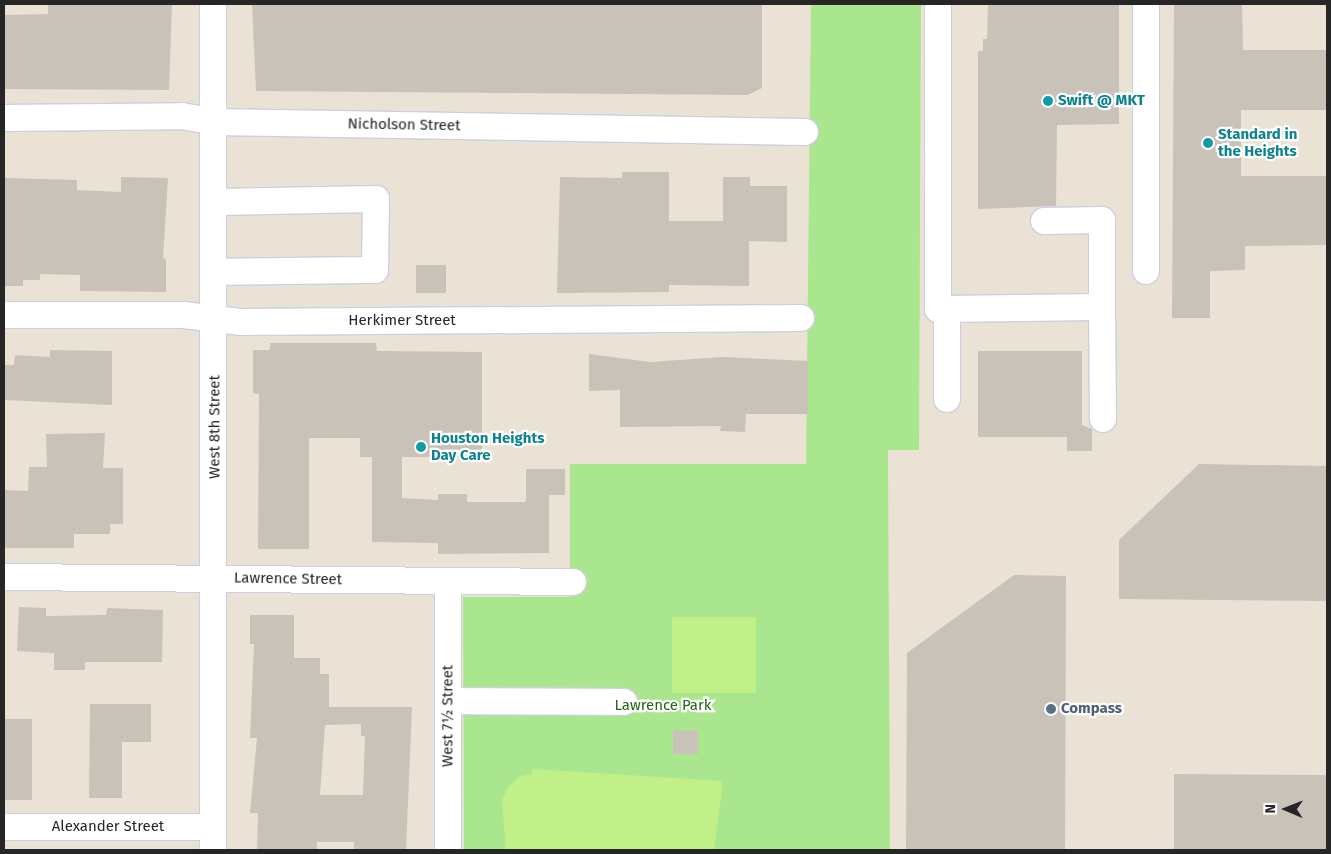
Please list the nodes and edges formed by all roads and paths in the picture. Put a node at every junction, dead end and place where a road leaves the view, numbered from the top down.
1 (213, 4) edge
2 (938, 4) edge
3 (1146, 4) edge
4 (4, 118) edge
5 (216, 122) junction
6 (804, 132) dead end
7 (215, 202) junction
8 (1044, 221) dead end
9 (1146, 271) dead end
10 (216, 272) junction
11 (1102, 308) junction
12 (947, 309) junction
13 (4, 315) edge
14 (801, 318) dead end
15 (216, 319) junction
16 (947, 399) dead end
17 (1103, 420) dead end
18 (4, 577) edge
19 (215, 578) junction
20 (448, 581) junction
21 (572, 582) dead end
22 (448, 701) junction
23 (624, 702) dead end
24 (4, 827) edge
25 (213, 839) edge
26 (448, 850) edge

1 - 5 street, West 8th Street
2 - 12 street
3 - 9 street
4 - 5 street, Nicholson Street
5 - 6 street, Nicholson Street
5 - 7 street, West 8th Street
7 - 10 street, West 8th Street
7 - 10 street
8 - 11 street
10 - 15 street, West 8th Street
11 - 12 street
11 - 17 street
12 - 16 street
13 - 15 street, Herkimer Street
14 - 15 street, Herkimer Street
15 - 19 street, West 8th Street
18 - 19 street, Lawrence Street
19 - 20 street, Lawrence Street
19 - 25 street, West 8th Street
20 - 21 street, Lawrence Street
20 - 22 street, West 7½ Street
22 - 23 street
22 - 26 street, West 7½ Street
24 - 25 street, Alexander Street

